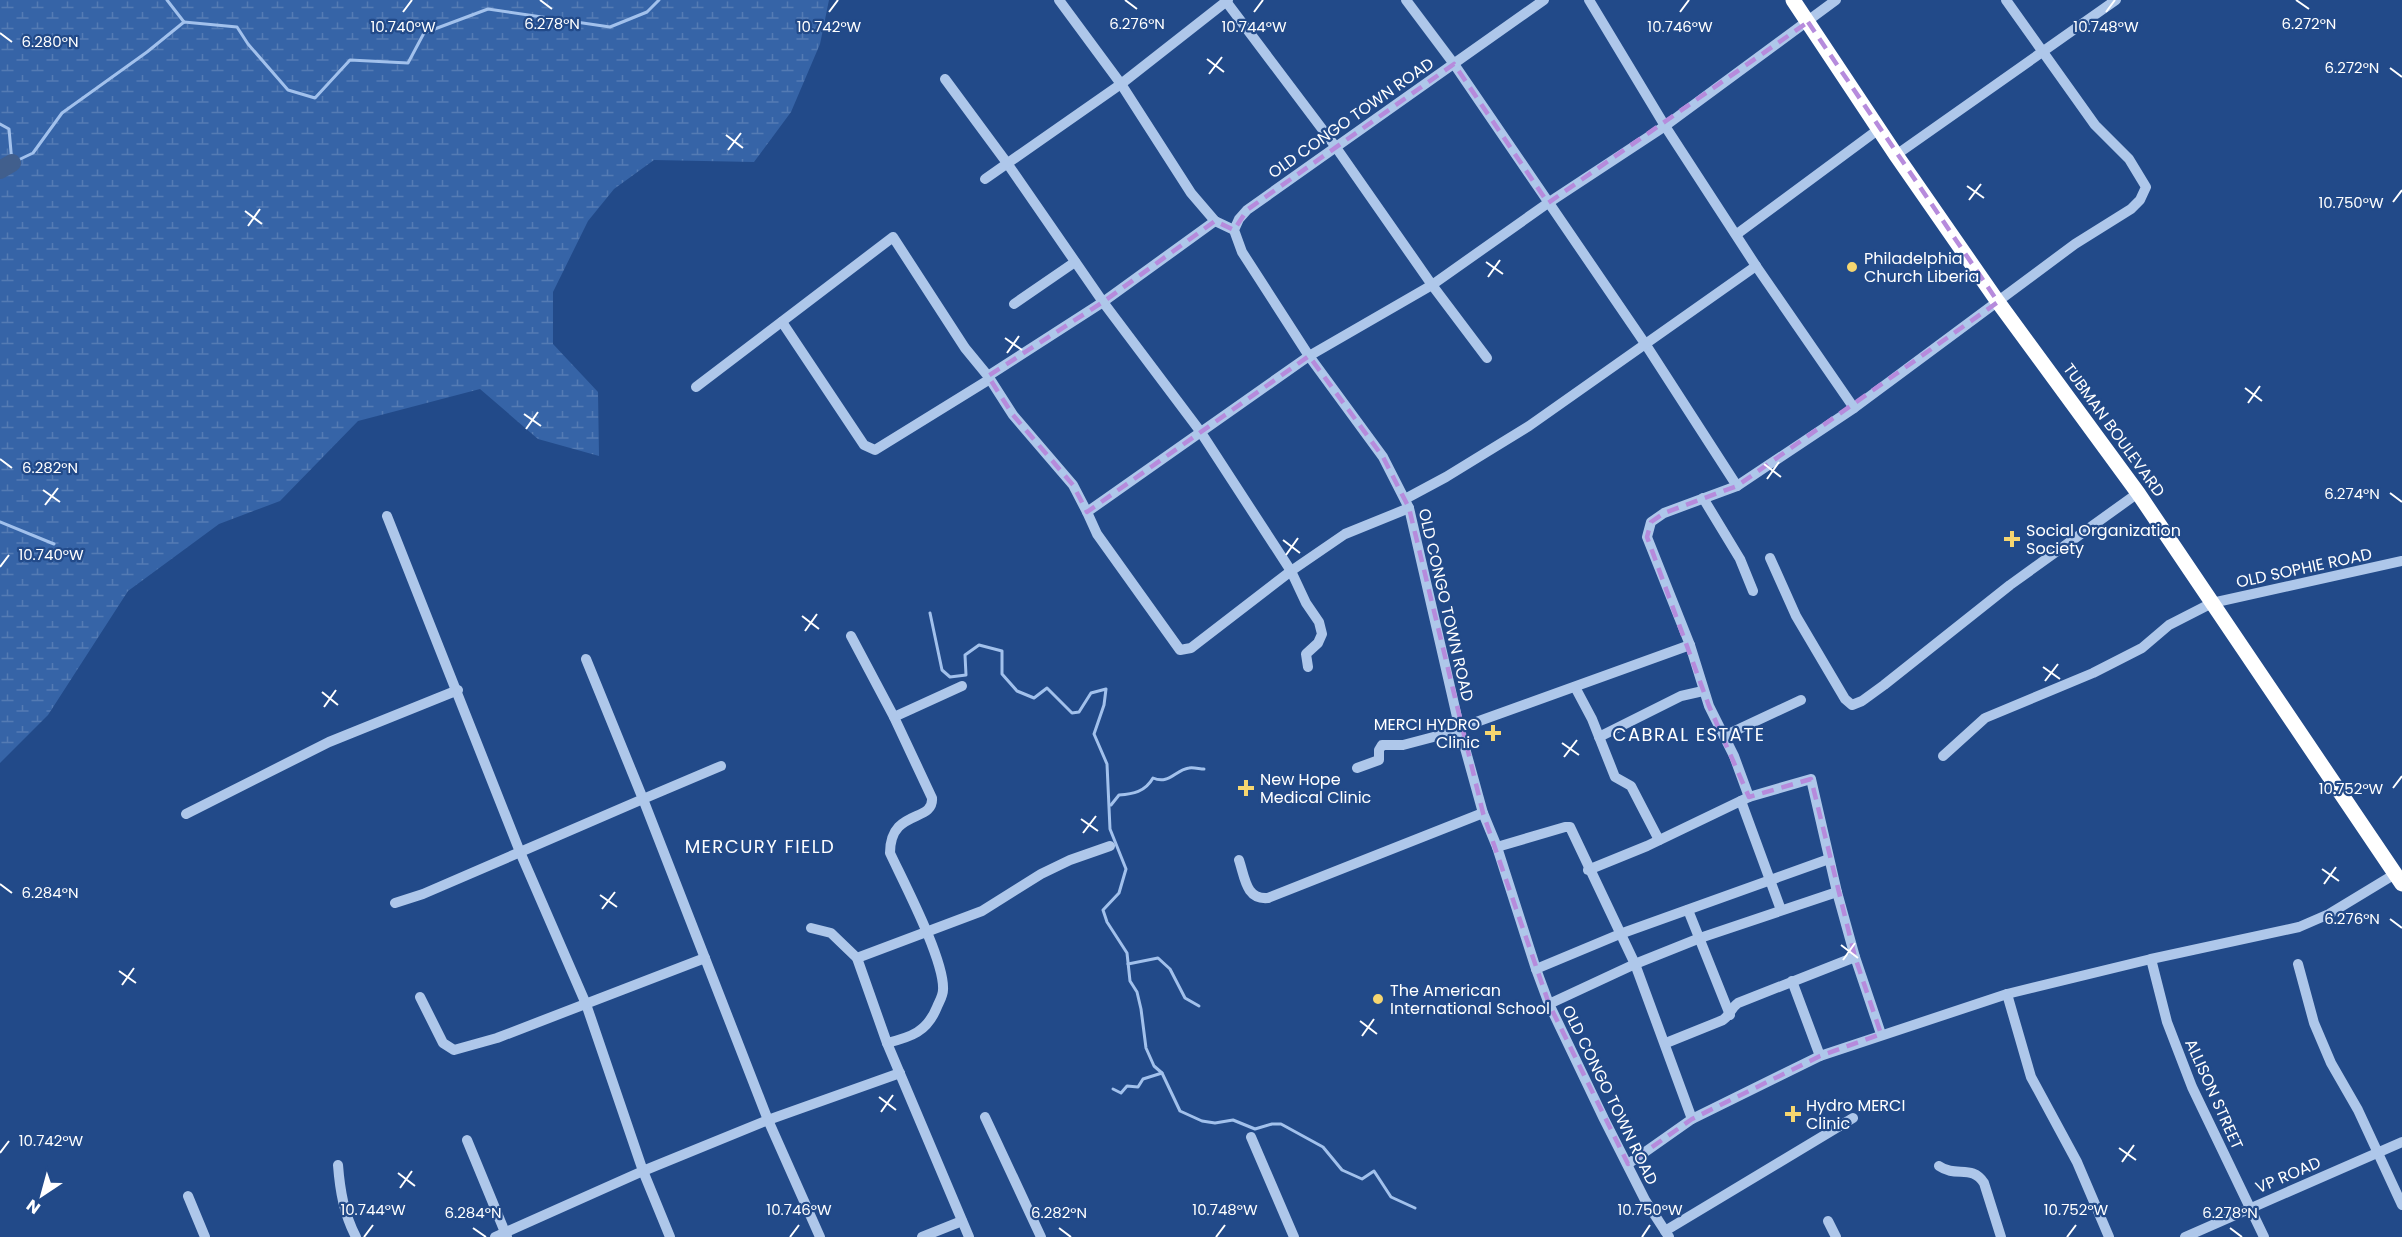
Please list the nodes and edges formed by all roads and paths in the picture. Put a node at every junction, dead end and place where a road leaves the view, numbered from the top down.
1 (1059, 0) edge
2 (1226, 0) edge
3 (1406, 0) edge
4 (1544, 0) edge
5 (1589, 0) edge
6 (1793, 0) edge
7 (1836, 0) edge
8 (2006, 0) edge
9 (2116, 0) edge
10 (1808, 22) junction
11 (2042, 53) junction
12 (1454, 64) junction
13 (945, 79) dead end
14 (1121, 84) junction
15 (1665, 126) junction
16 (1879, 129) junction
17 (1335, 146) junction
18 (1896, 155) junction
19 (1007, 163) junction
20 (985, 179) dead end
21 (1548, 203) junction
22 (1215, 221) junction
23 (1234, 230) junction
24 (1737, 234) junction
25 (1075, 262) junction
26 (1756, 266) junction
27 (1432, 285) junction
28 (1103, 302) junction
29 (1998, 302) junction
30 (1014, 304) dead end
31 (782, 322) junction
32 (1646, 345) junction
33 (1309, 356) junction
34 (1487, 358) dead end
35 (989, 377) junction
36 (696, 387) dead end
37 (1854, 408) junction
38 (1200, 431) junction
39 (1737, 486) junction
40 (2138, 493) junction
41 (1703, 498) junction
42 (1407, 503) junction
43 (1087, 512) junction
44 (387, 516) dead end
45 (1770, 558) dead end
46 (2402, 561) edge
47 (1291, 571) junction
48 (1753, 591) dead end
49 (2212, 603) junction
50 (851, 636) dead end
51 (1689, 645) junction
52 (586, 659) dead end
53 (1308, 667) dead end
54 (962, 686) dead end
55 (1575, 687) junction
56 (458, 690) junction
57 (1703, 691) junction
58 (1801, 700) dead end
59 (894, 717) junction
60 (1459, 727) junction
61 (1724, 736) junction
62 (1599, 737) junction
63 (1942, 756) dead end
64 (721, 766) dead end
65 (1358, 768) dead end
66 (644, 799) junction
67 (1745, 799) junction
68 (1483, 813) junction
69 (186, 814) dead end
70 (1659, 840) junction
71 (1110, 846) dead end
72 (1497, 847) junction
73 (520, 852) junction
74 (1829, 859) junction
75 (1239, 860) dead end
76 (1588, 870) junction
77 (2398, 879) edge
78 (1770, 880) junction
79 (1837, 892) junction
80 (395, 903) dead end
81 (1688, 910) junction
82 (1781, 910) junction
83 (811, 928) dead end
84 (926, 931) junction
85 (1620, 934) junction
86 (1700, 938) junction
87 (1855, 957) junction
88 (705, 958) junction
89 (857, 958) junction
90 (2151, 959) junction
91 (1635, 964) junction
92 (2298, 964) dead end
93 (1536, 969) junction
94 (1792, 981) junction
95 (2007, 994) junction
96 (420, 996) dead end
97 (586, 1004) junction
98 (1549, 1004) junction
99 (1730, 1015) junction
100 (1881, 1034) junction
101 (887, 1042) junction
102 (1666, 1043) junction
103 (1820, 1056) junction
104 (900, 1073) junction
105 (985, 1117) dead end
106 (1853, 1118) dead end
107 (1692, 1119) junction
108 (768, 1120) junction
109 (1251, 1137) dead end
110 (467, 1140) dead end
111 (2402, 1142) edge
112 (2377, 1154) junction
113 (1628, 1164) junction
114 (338, 1165) dead end
115 (1940, 1166) dead end
116 (643, 1171) junction
117 (188, 1196) dead end
118 (2402, 1205) edge
119 (2250, 1208) junction
120 (962, 1221) junction
121 (1828, 1221) dead end
122 (1667, 1234) edge
123 (502, 1236) edge
124 (205, 1237) edge
125 (356, 1237) edge
126 (670, 1237) edge
127 (820, 1237) edge
128 (922, 1237) edge
129 (969, 1237) edge
130 (1041, 1237) edge
131 (1294, 1237) edge
132 (1836, 1237) edge
133 (2001, 1237) edge
134 (2109, 1237) edge
135 (2185, 1237) edge
136 (2264, 1237) edge

1 - 14 street
2 - 14 street
2 - 17 street
3 - 12 street
4 - 12 street, OLD CONGO TOWN ROAD
5 - 15 street
6 - 10 highway, TUBMAN BOULEVARD
7 - 10 street
8 - 11 street
9 - 11 street
10 - 15 street
10 - 16 highway, TUBMAN BOULEVARD
11 - 18 street
11 - 29 street
12 - 17 street, OLD CONGO TOWN ROAD
12 - 21 street
13 - 19 street
14 - 19 street
14 - 22 street
15 - 21 street
15 - 24 street
16 - 18 highway, TUBMAN BOULEVARD
16 - 24 street
17 - 23 street, OLD CONGO TOWN ROAD
17 - 27 street
18 - 29 highway, TUBMAN BOULEVARD
19 - 20 street
19 - 25 street
21 - 27 street
21 - 32 street
22 - 23 street
22 - 28 street
23 - 33 street, OLD CONGO TOWN ROAD
24 - 26 street
25 - 28 street
25 - 30 street
26 - 32 street
26 - 37 street
27 - 33 street
27 - 34 street
28 - 35 street
28 - 38 street
29 - 37 street
29 - 40 highway, TUBMAN BOULEVARD
31 - 35 street
31 - 35 street
31 - 36 street
32 - 39 street
32 - 42 street
33 - 38 street
33 - 42 street, OLD CONGO TOWN ROAD
35 - 43 street
37 - 39 street
38 - 43 street
38 - 47 street
39 - 41 street
40 - 45 street
40 - 49 highway, TUBMAN BOULEVARD
41 - 48 street
41 - 51 street
42 - 47 street
42 - 60 street, OLD CONGO TOWN ROAD
43 - 47 street
44 - 56 street
46 - 49 street, OLD SOPHIE ROAD
47 - 53 street
49 - 63 street, OLD SOPHIE ROAD
49 - 77 highway, TUBMAN BOULEVARD
50 - 59 street
51 - 55 street
51 - 57 street
52 - 66 street
54 - 59 street
55 - 60 street
55 - 62 street
56 - 69 street
56 - 73 street
57 - 61 street
57 - 62 street
58 - 61 street
59 - 84 street
60 - 65 street
60 - 68 street, OLD CONGO TOWN ROAD
61 - 67 street
62 - 70 street
64 - 66 street
66 - 73 street
66 - 88 street
67 - 70 street
67 - 74 street
67 - 78 street
68 - 72 street, OLD CONGO TOWN ROAD
68 - 75 street
70 - 76 street
71 - 84 street
72 - 76 street
72 - 93 street, OLD CONGO TOWN ROAD
73 - 80 street
73 - 97 street
74 - 78 street
74 - 79 street
76 - 85 street
77 - 90 street
78 - 81 street
78 - 82 street
79 - 82 street
79 - 87 street
81 - 85 street
81 - 86 street
82 - 86 street
83 - 89 street
84 - 89 street
84 - 101 street
85 - 91 street
85 - 93 street
86 - 91 street
86 - 99 street
87 - 94 street
87 - 100 street
88 - 97 street
88 - 108 street
89 - 101 street
90 - 95 street
90 - 119 street, ALLISON STREET
91 - 98 street
91 - 102 street
92 - 112 street
93 - 98 street, OLD CONGO TOWN ROAD
94 - 99 street
94 - 103 street
95 - 100 street
95 - 134 street
96 - 97 street
97 - 116 street
98 - 113 street, OLD CONGO TOWN ROAD
99 - 102 street
100 - 103 street
101 - 104 street
102 - 107 street
103 - 107 street
104 - 108 street
104 - 120 street
105 - 130 street
106 - 122 street
107 - 113 street
108 - 116 street
108 - 127 street
109 - 131 street
110 - 123 street
111 - 112 street, VP ROAD
112 - 118 street
112 - 119 street, VP ROAD
113 - 122 street, OLD CONGO TOWN ROAD
114 - 125 street
115 - 133 street
116 - 123 street
116 - 126 street
117 - 124 street
119 - 135 street, VP ROAD
119 - 136 street, ALLISON STREET
120 - 128 street
120 - 129 street
121 - 132 street

